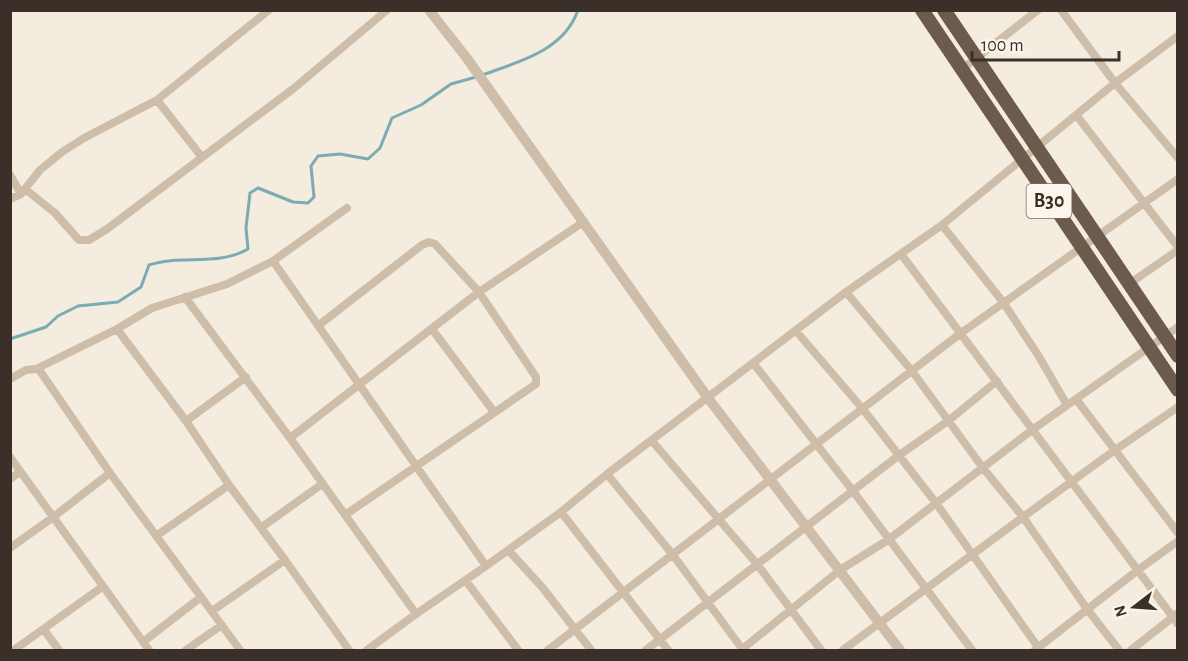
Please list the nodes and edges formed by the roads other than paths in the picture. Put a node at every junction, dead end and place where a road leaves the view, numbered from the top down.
1 (269, 10) edge
2 (387, 10) edge
3 (429, 10) edge
4 (922, 10) edge
5 (944, 10) edge
6 (1038, 10) edge
7 (1061, 10) edge
8 (1178, 36) edge
9 (976, 60) junction
10 (961, 70) junction
11 (1115, 83) junction
12 (157, 100) junction
13 (1077, 116) junction
14 (1037, 148) junction
15 (201, 156) junction
16 (1178, 158) edge
17 (1022, 160) junction
18 (10, 175) edge
19 (1178, 179) edge
20 (23, 191) junction
21 (10, 199) edge
22 (1144, 204) junction
23 (347, 208) dead end
24 (582, 223) junction
25 (942, 225) junction
26 (1097, 237) junction
27 (1080, 246) junction
28 (1178, 248) edge
29 (901, 255) junction
30 (273, 261) junction
31 (1129, 284) junction
32 (479, 292) junction
33 (846, 292) junction
34 (185, 297) junction
35 (1003, 302) junction
36 (319, 325) junction
37 (1178, 327) edge
38 (117, 329) junction
39 (432, 329) junction
40 (796, 331) junction
41 (961, 333) junction
42 (1164, 336) junction
43 (1148, 348) junction
44 (1178, 356) edge
45 (754, 364) junction
46 (36, 369) junction
47 (912, 371) junction
48 (246, 377) junction
49 (10, 379) edge
50 (998, 381) junction
51 (360, 383) junction
52 (1178, 390) edge
53 (708, 398) junction
54 (1076, 399) junction
55 (1067, 405) junction
56 (1178, 407) edge
57 (861, 408) junction
58 (494, 412) junction
59 (186, 421) junction
60 (948, 421) junction
61 (1032, 430) junction
62 (290, 438) junction
63 (652, 441) junction
64 (817, 445) junction
65 (1115, 450) junction
66 (898, 456) junction
67 (10, 458) edge
68 (417, 466) junction
69 (984, 468) junction
70 (20, 472) junction
71 (110, 473) junction
72 (607, 474) junction
73 (10, 479) edge
74 (772, 480) junction
75 (1072, 482) junction
76 (322, 484) junction
77 (229, 485) junction
78 (854, 491) junction
79 (936, 503) junction
80 (561, 512) junction
81 (345, 515) junction
82 (1023, 517) junction
83 (52, 518) junction
84 (718, 520) junction
85 (807, 526) junction
86 (262, 527) junction
87 (1178, 533) edge
88 (156, 536) junction
89 (888, 540) junction
90 (1178, 541) edge
91 (10, 548) edge
92 (509, 551) junction
93 (673, 555) junction
94 (972, 555) junction
95 (285, 560) junction
96 (757, 564) junction
97 (486, 566) junction
98 (840, 570) junction
99 (1138, 570) junction
100 (466, 581) junction
101 (102, 587) junction
102 (926, 589) junction
103 (623, 592) junction
104 (201, 597) junction
105 (707, 603) junction
106 (1087, 609) junction
107 (212, 611) junction
108 (791, 612) junction
109 (416, 614) junction
110 (1176, 618) edge
111 (879, 622) junction
112 (222, 625) junction
113 (576, 629) junction
114 (44, 630) junction
115 (660, 640) junction
116 (143, 642) junction
117 (13, 647) edge
118 (57, 650) edge
119 (742, 650) edge
120 (1037, 650) edge
121 (149, 651) edge
122 (186, 651) edge
123 (240, 651) edge
124 (349, 651) edge
125 (367, 651) edge
126 (518, 651) edge
127 (548, 651) edge
128 (591, 651) edge
129 (646, 651) edge
130 (668, 651) edge
131 (821, 651) edge
132 (843, 651) edge
133 (900, 651) edge
134 (972, 651) edge
135 (1119, 651) edge
136 (1131, 651) edge

1 - 12 street
2 - 15 street
3 - 24 street
4 - 10 highway, B30
5 - 9 highway, B30
6 - 9 street
7 - 11 street
8 - 11 street
9 - 10 street
9 - 14 highway, B30
10 - 17 highway, B30
11 - 13 street
11 - 16 street
12 - 15 street
12 - 20 street
13 - 14 street
13 - 22 street
14 - 17 street
14 - 26 highway, B30
15 - 20 street
17 - 25 street
17 - 27 highway, B30
18 - 20 street
19 - 22 street
20 - 21 street
22 - 26 street
22 - 28 street
23 - 30 street
24 - 32 street
24 - 53 street
25 - 29 street
25 - 35 street
26 - 27 street
26 - 31 highway, B30
27 - 35 street
27 - 43 highway, B30
28 - 31 street
29 - 33 street
29 - 41 street
30 - 34 street
30 - 36 street
31 - 42 highway, B30
32 - 36 street
32 - 39 street
32 - 58 street
33 - 40 street
33 - 47 street
34 - 38 street
34 - 48 street
35 - 41 street
35 - 55 street
36 - 51 street
37 - 42 street
38 - 46 street
38 - 59 street
39 - 51 street
39 - 58 street
40 - 45 street
40 - 57 street
41 - 47 street
41 - 50 street
42 - 43 street
42 - 44 highway, B30
43 - 52 highway, B30
43 - 54 street
45 - 53 street
45 - 64 street
46 - 49 street
46 - 71 street
47 - 57 street
47 - 60 street
48 - 59 street
48 - 62 street
50 - 60 street
50 - 61 street
51 - 62 street
51 - 68 street
53 - 63 street
53 - 74 street
54 - 55 street
54 - 65 street
55 - 61 street
56 - 65 street
57 - 64 street
57 - 66 street
58 - 68 street
59 - 77 street
60 - 66 street
60 - 69 street
61 - 69 street
61 - 75 street
62 - 76 street
63 - 72 street
63 - 84 street
64 - 74 street
64 - 78 street
65 - 75 street
65 - 87 street
66 - 78 street
66 - 79 street
67 - 70 street
68 - 81 street
68 - 97 street
69 - 79 street
69 - 82 street
70 - 73 street
70 - 83 street
71 - 83 street
71 - 88 street
72 - 80 street
72 - 93 street
74 - 84 street
74 - 85 street
75 - 82 street
75 - 99 street
76 - 81 street
76 - 86 street
77 - 86 street
77 - 88 street
78 - 85 street
78 - 89 street
79 - 89 street
79 - 94 street
80 - 92 street
80 - 103 street
81 - 109 street
82 - 94 street
82 - 106 street
83 - 91 street
83 - 101 street
84 - 93 street
84 - 96 street
85 - 96 street
85 - 98 street
86 - 95 street
88 - 104 street
89 - 98 street
89 - 102 street
90 - 99 street
92 - 97 street
92 - 113 street
93 - 103 street
93 - 105 street
94 - 102 street
94 - 120 street
95 - 107 street
95 - 124 street
96 - 105 street
96 - 108 street
97 - 100 street
98 - 108 street
98 - 111 street
99 - 106 street
99 - 110 street
100 - 109 street
100 - 126 street
101 - 114 street
101 - 116 street
102 - 111 street
102 - 134 street
103 - 113 street
103 - 115 street
104 - 107 street
104 - 116 street
105 - 115 street
105 - 119 street
106 - 120 street
106 - 135 street
107 - 112 street
108 - 119 street
108 - 131 street
109 - 125 street
110 - 136 street
111 - 132 street
111 - 133 street
112 - 122 street
112 - 123 street
113 - 127 street
113 - 128 street
114 - 117 street
114 - 118 street
115 - 129 street
115 - 130 street
116 - 121 street

